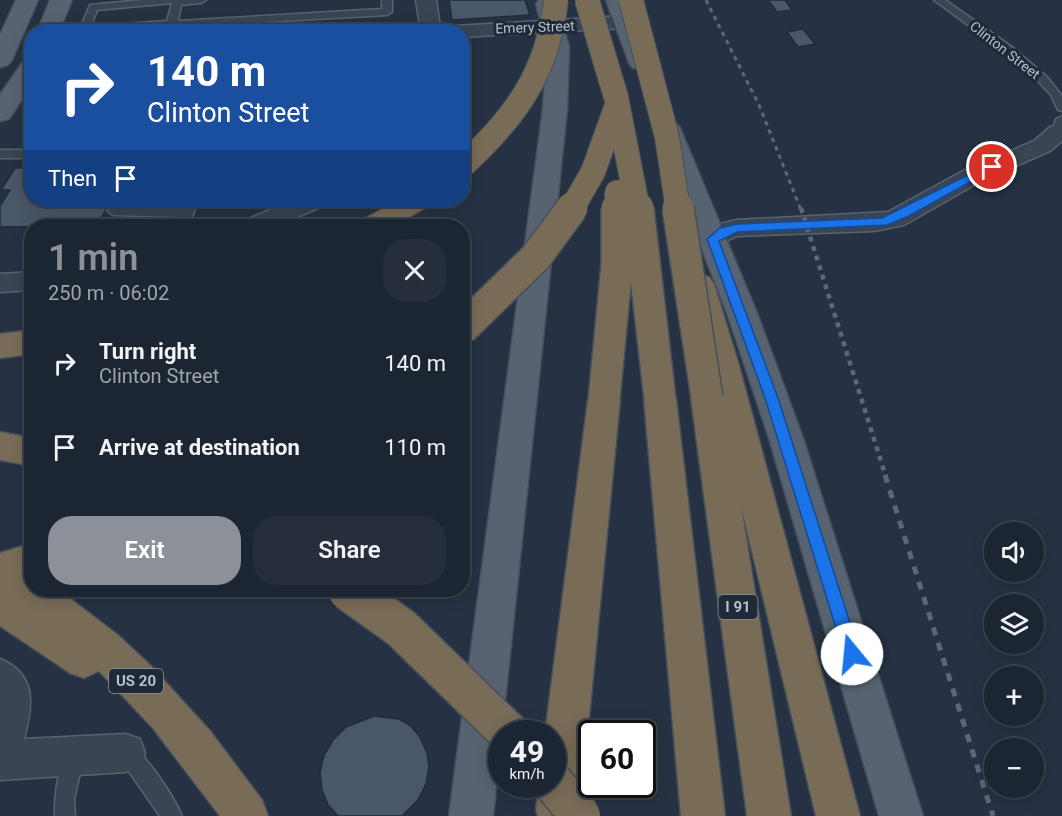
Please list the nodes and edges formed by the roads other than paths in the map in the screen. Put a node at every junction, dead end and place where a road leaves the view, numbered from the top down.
1 (27, 0) edge
2 (61, 0) edge
3 (201, 0) edge
4 (387, 0) edge
5 (426, 0) edge
6 (587, 0) edge
7 (939, 0) edge
8 (177, 1) edge
9 (144, 2) edge
10 (621, 6) edge
11 (552, 9) edge
12 (51, 24) edge
13 (87, 24) edge
14 (171, 24) edge
15 (234, 24) edge
16 (430, 24) edge
17 (470, 27) edge
18 (5, 39) edge
19 (602, 53) junction
20 (0, 60) edge
21 (24, 77) edge
22 (0, 114) edge
23 (1061, 119) edge
24 (0, 154) edge
25 (24, 154) edge
26 (470, 158) edge
27 (189, 207) edge
28 (289, 207) edge
29 (406, 207) edge
30 (113, 211) dead end
31 (187, 213) junction
32 (185, 219) edge
33 (267, 219) edge
34 (386, 219) edge
35 (698, 234) junction
36 (24, 281) edge
37 (0, 283) edge
38 (470, 321) edge
39 (24, 343) edge
40 (0, 346) edge
41 (719, 399) junction
42 (0, 447) edge
43 (24, 451) edge
44 (24, 562) edge
45 (0, 571) edge
46 (24, 588) edge
47 (37, 597) edge
48 (358, 597) edge
49 (0, 604) edge
50 (0, 677) edge
51 (496, 720) edge
52 (126, 753) joint
53 (74, 756) junction
54 (204, 758) junction
55 (0, 759) edge
56 (566, 798) edge
57 (65, 816) edge
58 (172, 816) edge
59 (246, 816) edge
60 (471, 816) edge
61 (557, 816) edge
62 (580, 816) edge
63 (703, 816) edge
64 (769, 816) edge
65 (838, 816) edge
66 (901, 816) edge

1 - 18 main road
2 - 12 main road
3 - 8 lane
4 - 15 lane
5 - 16 street
6 - 19 highway, bridge
7 - 23 lane, Clinton Street
8 - 9 lane
8 - 14 lane
9 - 13 lane
10 - 11 street, Emery Street
10 - 35 main road
10 - 38 highway, bridge
11 - 17 street, Emery Street
11 - 26 highway, bridge
11 - 60 main road
18 - 20 main road
19 - 61 highway, bridge
19 - 63 highway, bridge
21 - 22 main road
23 - 35 street, Clinton Street
24 - 25 lane
27 - 31 lane
28 - 33 street
29 - 34 highway
30 - 31 lane
31 - 32 lane
35 - 41 highway, bridge
35 - 66 main road
36 - 37 street
39 - 40 highway
41 - 64 highway, I 91
41 - 65 highway
42 - 43 highway
44 - 45 highway
45 - 46 highway, US 20
47 - 54 highway, US 20
48 - 51 highway, bridge
49 - 54 highway
50 - 55 street
52 - 53 street
52 - 58 lane
53 - 55 street
53 - 57 lane
54 - 59 highway, US 20
56 - 62 highway, bridge

